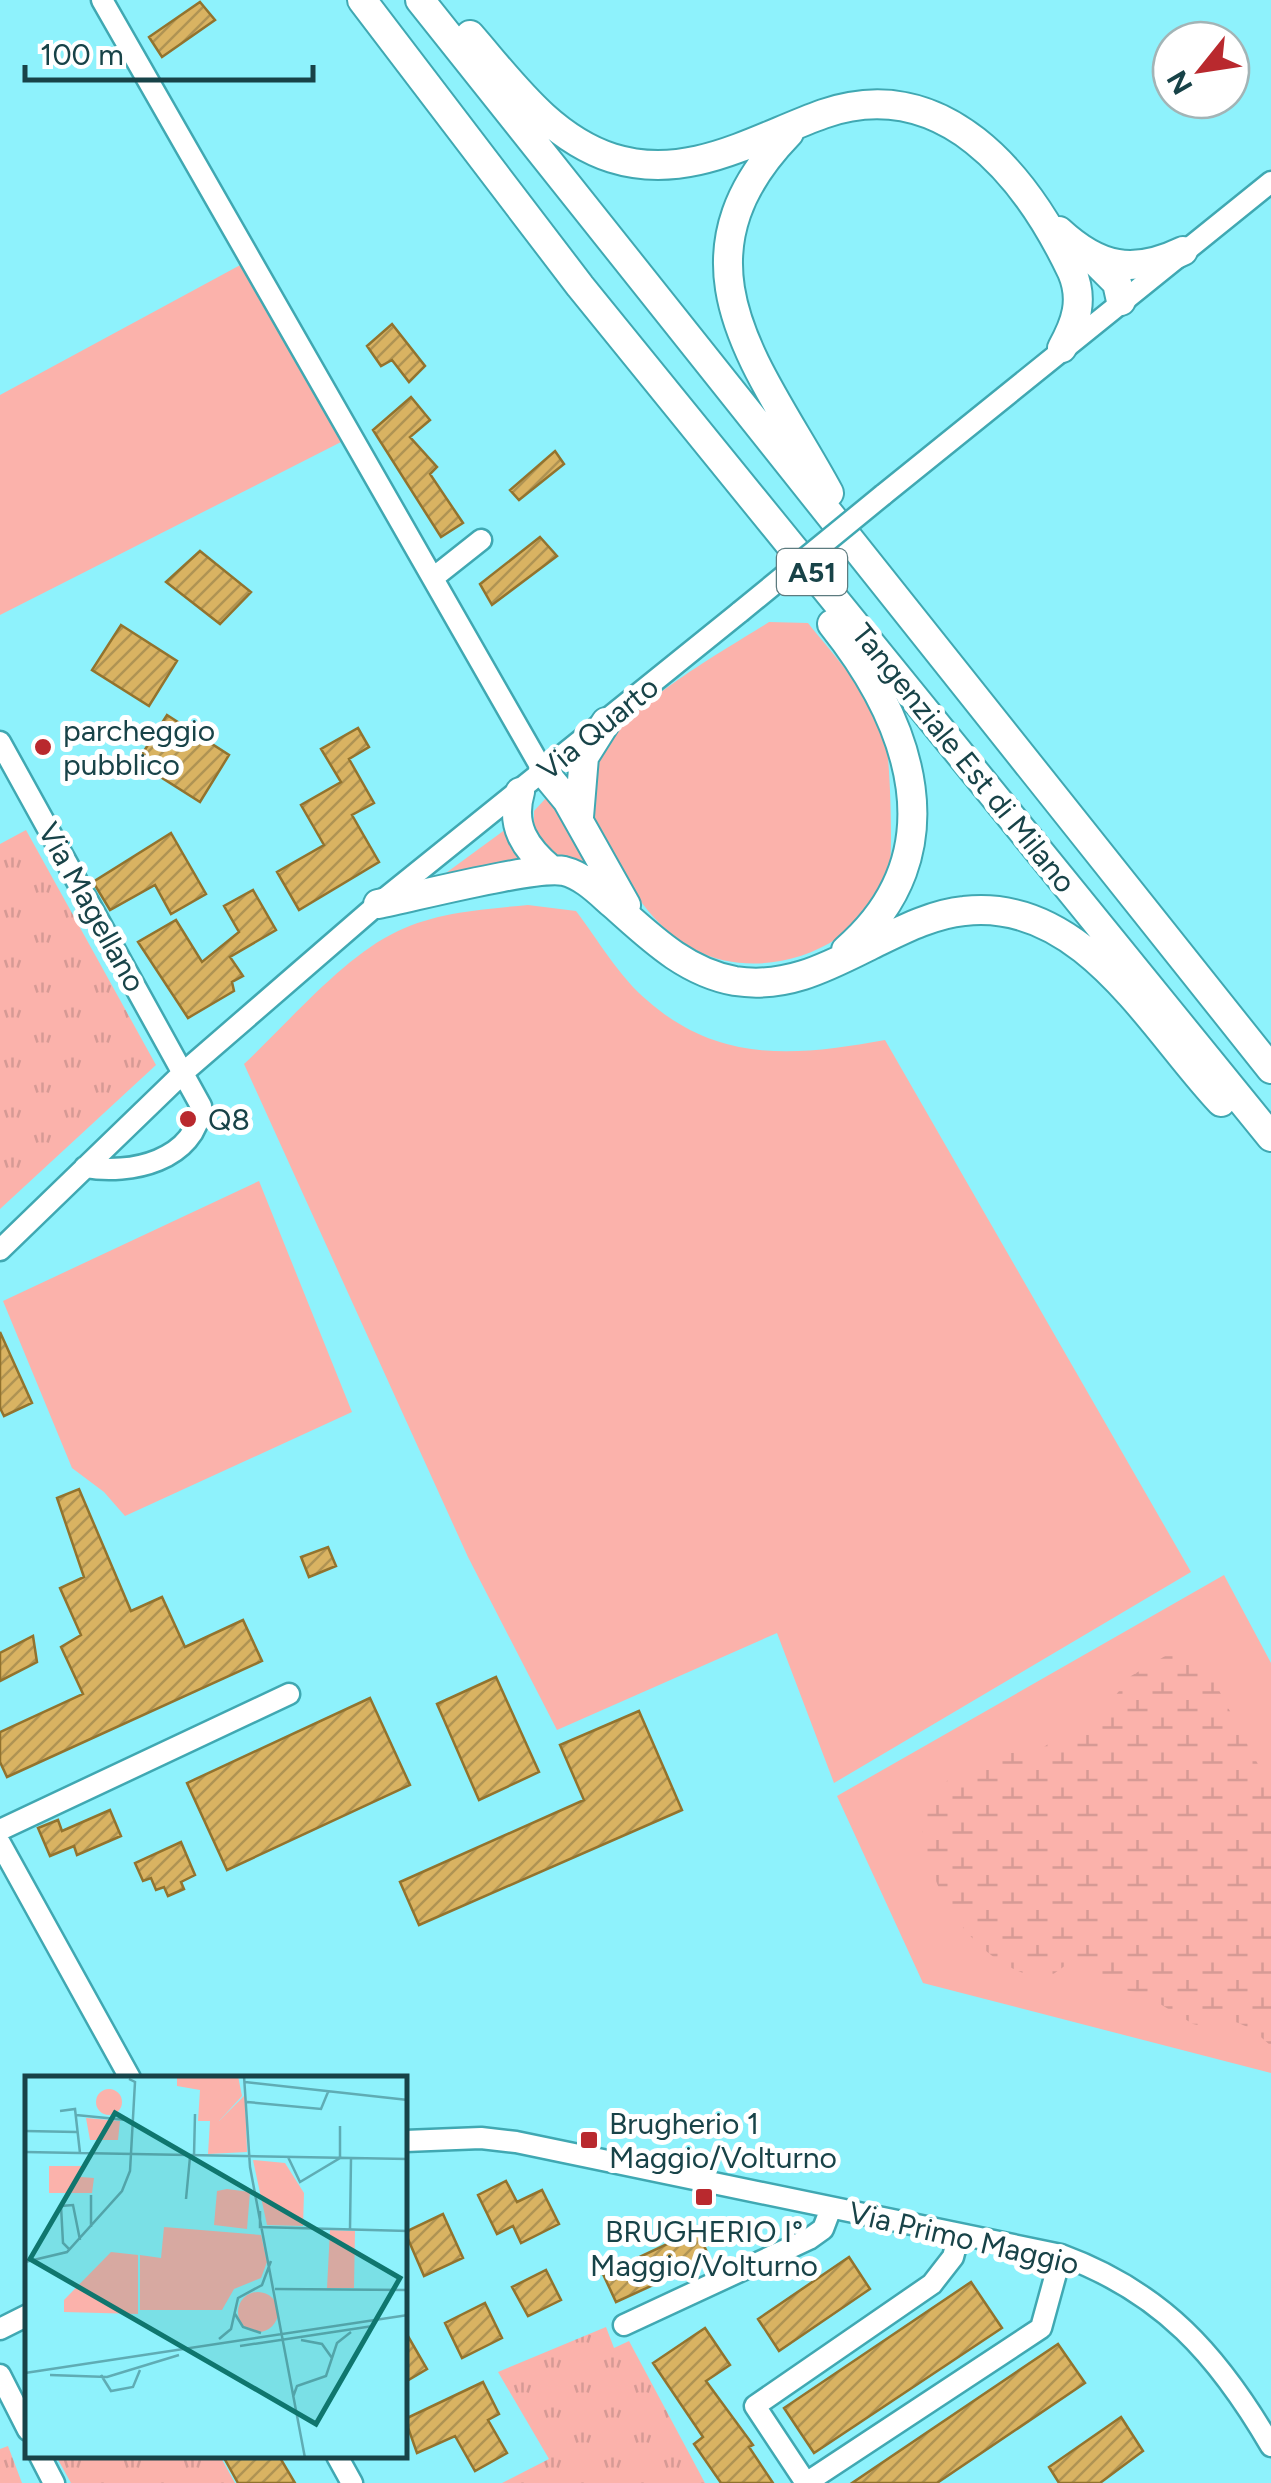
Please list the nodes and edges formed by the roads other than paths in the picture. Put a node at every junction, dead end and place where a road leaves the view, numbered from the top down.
1 (102, 0) edge
2 (362, 0) edge
3 (420, 0) edge
4 (440, 0) edge
5 (797, 126) junction
6 (1271, 182) edge
7 (1034, 205) junction
8 (1183, 251) junction
9 (1090, 256) junction
10 (1078, 285) junction
11 (580, 286) junction
12 (1116, 304) junction
13 (1062, 348) junction
14 (481, 540) dead end
15 (866, 560) junction
16 (433, 578) junction
17 (606, 722) junction
18 (0, 742) edge
19 (543, 771) junction
20 (520, 792) junction
21 (582, 828) junction
22 (551, 870) junction
23 (378, 904) junction
24 (640, 928) junction
25 (822, 969) junction
26 (1271, 1069) edge
27 (184, 1072) junction
28 (1271, 1137) edge
29 (1271, 1152) edge
30 (85, 1167) junction
31 (0, 1250) edge
32 (290, 1694) dead end
33 (0, 1830) edge
34 (0, 1843) edge
35 (129, 2076) edge
36 (408, 2141) edge
37 (832, 2208) junction
38 (959, 2234) junction
39 (1061, 2256) junction
40 (25, 2317) edge
41 (624, 2325) dead end
42 (0, 2329) edge
43 (0, 2376) edge
44 (25, 2424) edge
45 (1271, 2446) edge
46 (41, 2458) edge
47 (337, 2458) edge
48 (54, 2483) edge
49 (352, 2483) edge
50 (806, 2483) edge

1 - 16 street
2 - 11 highway, Tangenziale Est di Milano / A51
3 - 15 highway, Tangenziale Est di Milano / A51
4 - 5 highway
5 - 7 highway
5 - 15 highway
6 - 8 street, Via Quarto
7 - 9 highway
7 - 10 highway
8 - 9 highway
8 - 12 street, Via Quarto
9 - 12 highway
10 - 12 highway
10 - 13 highway
11 - 25 highway
11 - 28 highway, Tangenziale Est di Milano / A51
12 - 13 street, Via Quarto
13 - 17 street, Via Quarto, bridge
14 - 16 street
15 - 26 highway, Tangenziale Est di Milano / A51
16 - 19 street
17 - 19 street, Via Quarto
17 - 21 highway
18 - 27 street, Via Magellano
19 - 20 street, Via Quarto
19 - 21 highway
20 - 22 highway
20 - 23 street, Via Quarto
21 - 24 highway
22 - 23 highway
22 - 24 highway
23 - 27 street, Via Quarto
24 - 25 highway
25 - 29 highway
27 - 30 street, Via Quarto
27 - 30 street, Via Magellano
30 - 31 street, Via Quarto
32 - 33 street
34 - 35 street
36 - 37 street, Via Primo Maggio
37 - 38 street, Via Primo Maggio
37 - 41 street
38 - 39 street, Via Primo Maggio
38 - 50 street
39 - 45 street, Via Primo Maggio
39 - 50 street
40 - 42 street
43 - 44 street
46 - 48 street
47 - 49 street

